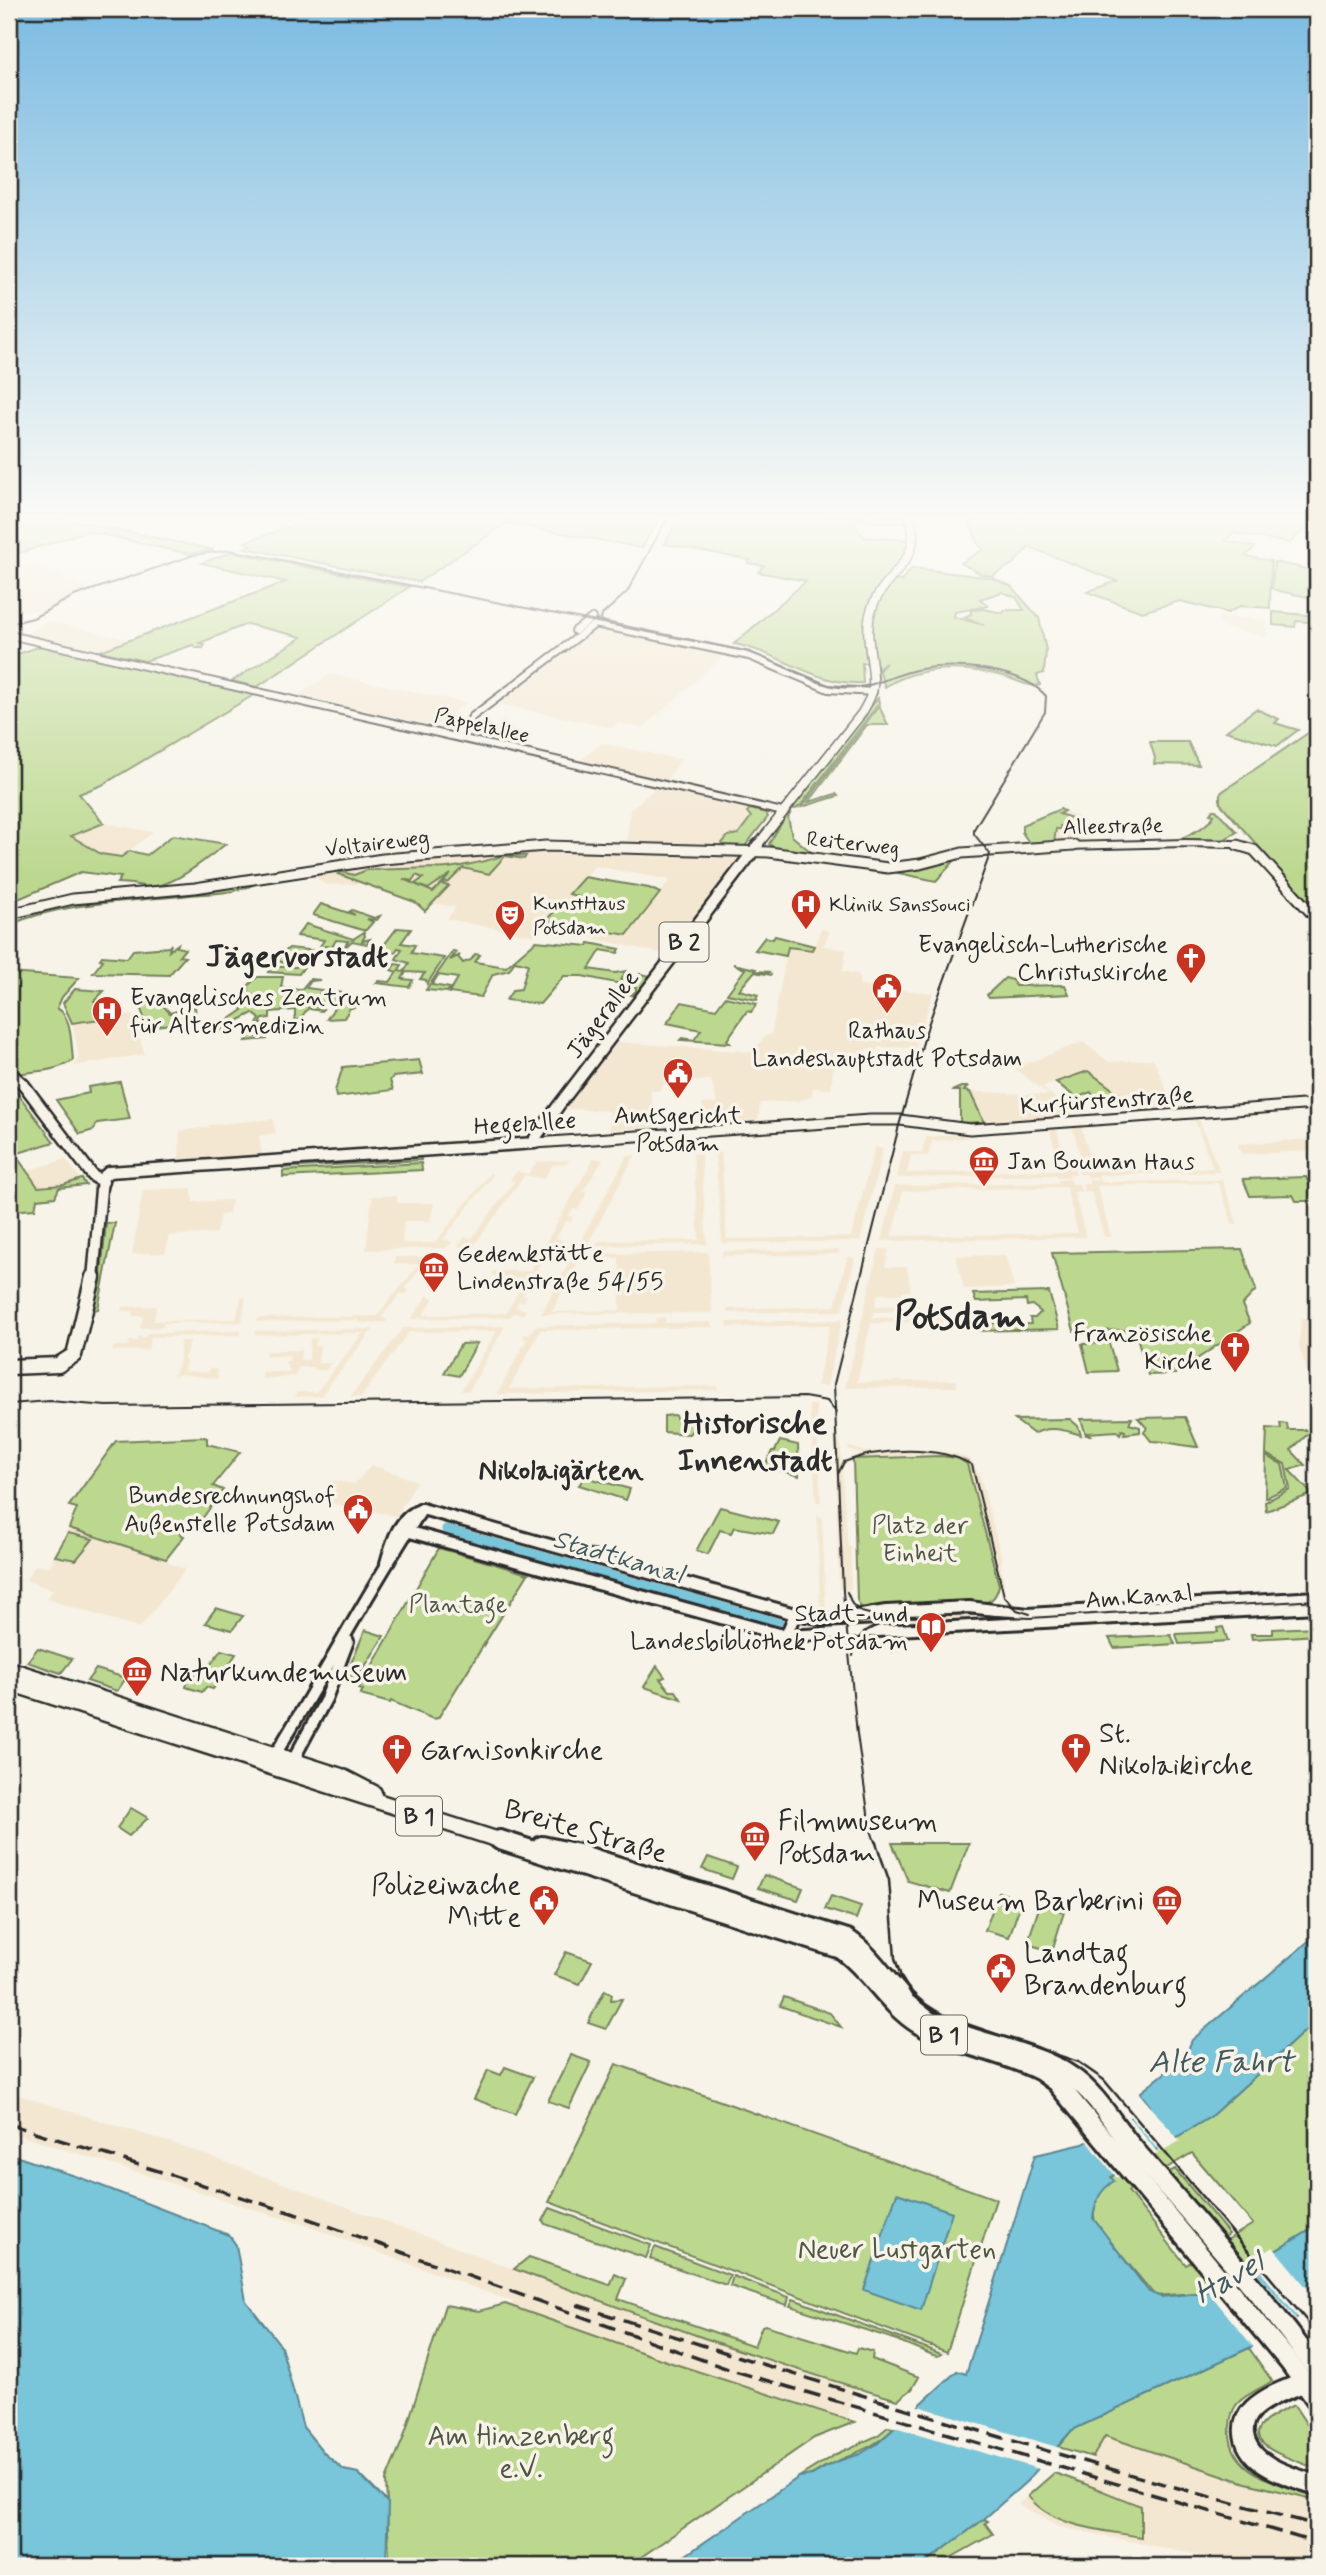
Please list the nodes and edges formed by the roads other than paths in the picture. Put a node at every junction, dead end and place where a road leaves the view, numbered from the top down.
1 (9, 635) edge
2 (576, 635) edge
3 (657, 635) edge
4 (869, 635) edge
5 (872, 688) junction
6 (451, 736) junction
7 (783, 812) junction
8 (987, 850) joint
9 (754, 851) junction
10 (9, 914) edge
11 (1317, 919) edge
12 (9, 1072) edge
13 (1317, 1104) edge
14 (900, 1120) joint
15 (535, 1143) junction
16 (103, 1182) junction
17 (9, 1367) edge
18 (422, 1509) junction
19 (404, 1530) junction
20 (1317, 1597) edge
21 (1317, 1607) edge
22 (1003, 1611) junction
23 (795, 1614) junction
24 (964, 1626) junction
25 (351, 1628) junction
26 (786, 1636) junction
27 (9, 1669) edge
28 (9, 1683) edge
29 (271, 1761) junction
30 (289, 1766) junction
31 (1072, 2088) joint
32 (1096, 2117) junction
33 (1290, 2348) junction
34 (1313, 2377) edge
35 (1317, 2402) edge
36 (1316, 2484) edge

1 - 6 street, Pappelallee
2 - 6 street
3 - 5 street
4 - 5 main road
5 - 7 main road, B 2
6 - 7 street, Pappelallee
7 - 9 main road, Jägerallee / B 2
8 - 9 street, Reiterweg
8 - 11 street, Alleestraße
9 - 10 street, Voltaireweg
9 - 15 main road, Jägerallee / B 2
12 - 16 main road
13 - 14 street, Kurfürstenstraße
14 - 15 street, Hegelallee
15 - 16 main road, Hegelallee
16 - 17 main road
18 - 19 street
18 - 19 street
18 - 23 street, Am Kanal
19 - 25 street
19 - 26 street, Am Kanal
20 - 22 street, Am Kanal
21 - 24 street, Am Kanal
22 - 23 street, Am Kanal
22 - 24 street, Am Kanal
23 - 26 street
24 - 26 street, Am Kanal
25 - 29 street
25 - 30 street
27 - 29 main road, Breite Straße / B 1
28 - 29 main road, Breite Straße / B 1
29 - 30 main road, Breite Straße / B 1
30 - 31 main road, Breite Straße / B 1
31 - 32 main road, Breite Straße / B 1
32 - 33 main road, B 1
32 - 33 main road, B 1
33 - 34 main road, B 1
34 - 35 main road
34 - 36 main road

